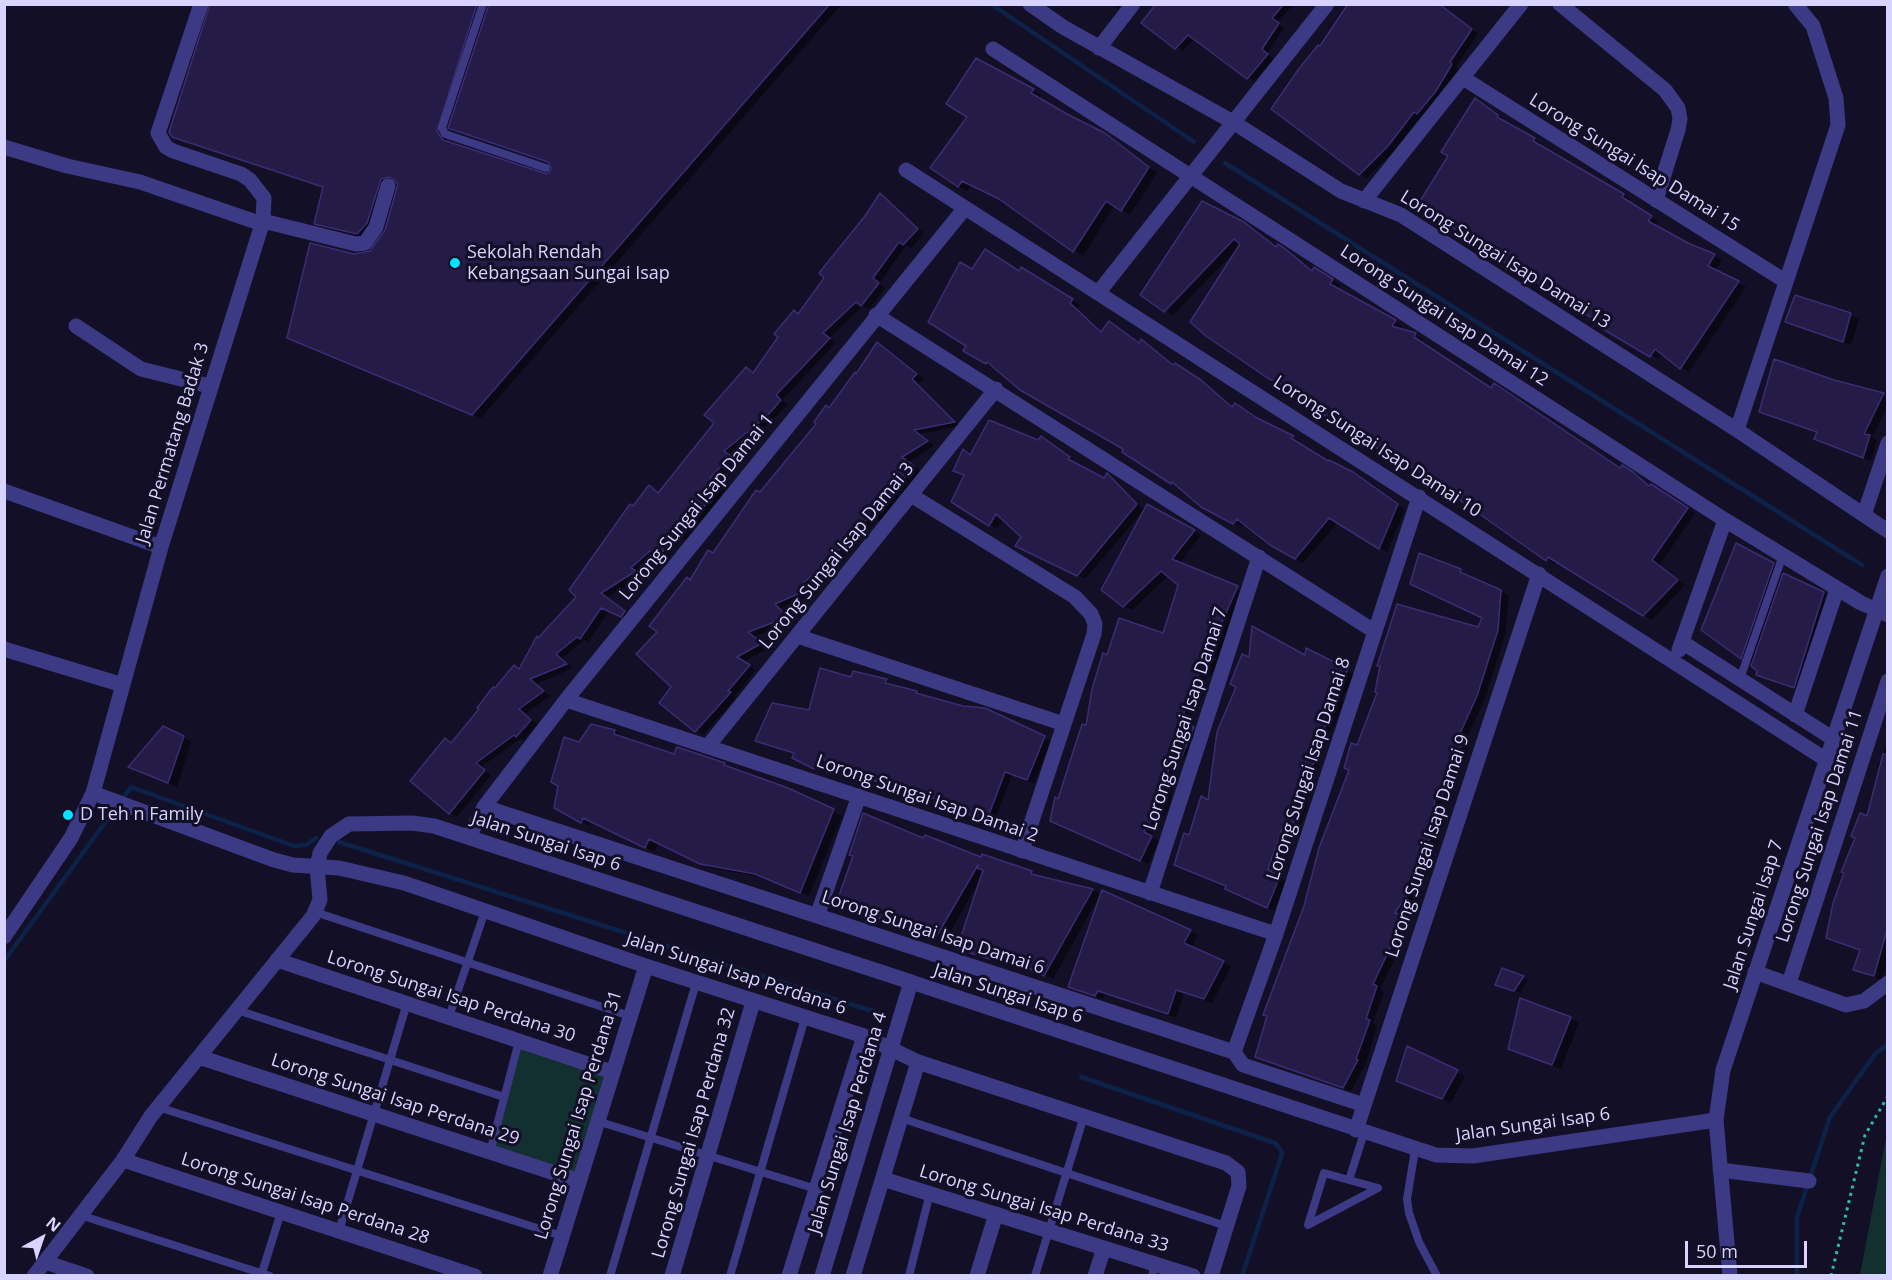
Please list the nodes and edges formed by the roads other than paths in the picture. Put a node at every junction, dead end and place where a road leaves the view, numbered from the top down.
1 (201, 4) edge
2 (483, 4) edge
3 (1030, 4) edge
4 (1133, 4) edge
5 (1327, 4) edge
6 (1521, 4) edge
7 (1560, 4) edge
8 (1795, 4) edge
9 (1099, 48) junction
10 (993, 50) dead end
11 (1463, 78) junction
12 (1233, 122) junction
13 (4, 147) edge
14 (546, 168) dead end
15 (906, 170) dead end
16 (1190, 176) junction
17 (388, 186) dead end
18 (1656, 200) junction
19 (1364, 201) junction
20 (964, 208) junction
21 (262, 223) junction
22 (1785, 281) junction
23 (1098, 292) junction
24 (876, 315) junction
25 (76, 326) dead end
26 (209, 386) junction
27 (996, 389) junction
28 (1737, 430) junction
29 (1887, 443) edge
30 (4, 491) edge
31 (911, 495) junction
32 (1419, 497) junction
33 (1864, 514) junction
34 (1725, 520) junction
35 (1887, 531) edge
36 (161, 547) junction
37 (1783, 555) junction
38 (1259, 557) junction
39 (1539, 574) junction
40 (1887, 576) edge
41 (1837, 589) junction
42 (1882, 613) edge
43 (1374, 632) junction
44 (797, 636) junction
45 (1682, 642) junction
46 (4, 649) edge
47 (1675, 662) junction
48 (1740, 680) junction
49 (1887, 681) edge
50 (123, 686) junction
51 (566, 700) junction
52 (1795, 715) junction
53 (1064, 723) junction
54 (1832, 738) junction
55 (708, 746) junction
56 (1825, 759) junction
57 (93, 793) junction
58 (859, 796) junction
59 (484, 807) junction
60 (469, 837) junction
61 (1023, 851) junction
62 (317, 867) junction
63 (1150, 893) junction
64 (485, 911) junction
65 (315, 912) junction
66 (818, 916) junction
67 (1276, 934) junction
68 (4, 937) edge
69 (277, 960) junction
70 (468, 962) junction
71 (646, 966) junction
72 (1755, 972) junction
73 (911, 982) junction
74 (696, 983) junction
75 (1887, 983) edge
76 (1789, 984) junction
77 (753, 1002) junction
78 (406, 1003) junction
79 (237, 1010) junction
80 (630, 1016) junction
81 (449, 1017) junction
82 (805, 1018) junction
83 (864, 1036) junction
84 (519, 1041) junction
85 (890, 1049) junction
86 (1234, 1052) junction
87 (199, 1057) junction
88 (390, 1060) junction
89 (918, 1062) junction
90 (612, 1072) junction
91 (504, 1097) junction
92 (1364, 1105) junction
93 (158, 1107) junction
94 (375, 1114) junction
95 (1084, 1116) junction
96 (901, 1118) junction
97 (1716, 1120) junction
98 (597, 1121) junction
99 (1360, 1132) junction
100 (651, 1138) junction
101 (1415, 1150) junction
102 (490, 1152) junction
103 (707, 1156) junction
104 (123, 1160) junction
105 (1720, 1170) junction
106 (357, 1171) junction
107 (760, 1172) junction
108 (1067, 1173) junction
109 (883, 1179) junction
110 (579, 1180) junction
111 (1349, 1180) junction
112 (1809, 1181) dead end
113 (816, 1190) junction
114 (930, 1194) junction
115 (281, 1212) junction
116 (996, 1214) junction
117 (80, 1215) junction
118 (1226, 1226) junction
119 (339, 1231) junction
120 (1050, 1231) junction
121 (562, 1236) junction
122 (1104, 1248) junction
123 (45, 1262) junction
124 (1154, 1270) edge
125 (459, 1273) edge
126 (34, 1275) edge
127 (87, 1275) edge
128 (264, 1275) edge
129 (475, 1275) edge
130 (550, 1275) edge
131 (610, 1275) edge
132 (672, 1275) edge
133 (730, 1275) edge
134 (789, 1275) edge
135 (822, 1275) edge
136 (853, 1275) edge
137 (909, 1275) edge
138 (977, 1275) edge
139 (1035, 1275) edge
140 (1095, 1275) edge
141 (1193, 1275) edge
142 (1211, 1275) edge
143 (1437, 1275) edge
144 (1730, 1275) edge

1 - 21 street, Jalan Permatang Badak 3
2 - 14 lane
3 - 9 street, Lorong Sungai Isap Damai 13
4 - 9 street
5 - 12 street
6 - 11 street
7 - 18 street
8 - 22 street
9 - 12 street, Lorong Sungai Isap Damai 13
10 - 16 street, Lorong Sungai Isap Damai 12
11 - 18 street, Lorong Sungai Isap Damai 15
11 - 19 street
12 - 16 street
12 - 19 street, Lorong Sungai Isap Damai 13
13 - 21 street
15 - 20 street, Lorong Sungai Isap Damai 10
16 - 23 street
16 - 34 street, Lorong Sungai Isap Damai 12
17 - 21 street
18 - 22 street, Lorong Sungai Isap Damai 15
19 - 28 street, Lorong Sungai Isap Damai 13
20 - 23 street, Lorong Sungai Isap Damai 10
20 - 24 street, Lorong Sungai Isap Damai 1
21 - 26 street, Jalan Permatang Badak 3
22 - 28 street
23 - 32 street, Lorong Sungai Isap Damai 10
24 - 27 street
24 - 51 street, Lorong Sungai Isap Damai 1
25 - 26 street
26 - 36 street, Jalan Permatang Badak 3
27 - 31 street, Lorong Sungai Isap Damai 3
27 - 38 street
28 - 33 street, Lorong Sungai Isap Damai 13
29 - 33 street
30 - 36 street
31 - 44 street, Lorong Sungai Isap Damai 3
31 - 53 street
32 - 39 street, Lorong Sungai Isap Damai 10
32 - 43 street, Lorong Sungai Isap Damai 8
33 - 35 street, Lorong Sungai Isap Damai 13
34 - 37 street, Lorong Sungai Isap Damai 12
34 - 45 street
36 - 50 street, Jalan Permatang Badak 3
37 - 41 street, Lorong Sungai Isap Damai 12
37 - 48 lane
38 - 43 street
38 - 63 street, Lorong Sungai Isap Damai 7
39 - 47 street, Lorong Sungai Isap Damai 10
39 - 92 street, Lorong Sungai Isap Damai 9
40 - 42 street, Jalan Sungai Isap 7
41 - 42 street, Lorong Sungai Isap Damai 12
41 - 52 street
42 - 54 street, Jalan Sungai Isap 7
43 - 67 street, Lorong Sungai Isap Damai 8
44 - 53 street
44 - 55 street, Lorong Sungai Isap Damai 3
45 - 47 street
45 - 48 street
46 - 50 street
47 - 56 street, Lorong Sungai Isap Damai 10
48 - 52 street
49 - 76 street, Lorong Sungai Isap Damai 11
50 - 57 street, Jalan Permatang Badak 3
51 - 55 street, Lorong Sungai Isap Damai 2
51 - 59 street, Lorong Sungai Isap Damai 1
52 - 54 street
53 - 61 street
54 - 56 street, Jalan Sungai Isap 7
55 - 58 street, Lorong Sungai Isap Damai 2
56 - 72 street, Jalan Sungai Isap 7
57 - 62 street, Jalan Sungai Isap Perdana 6
57 - 68 street, Jalan Permatang Badak 3
58 - 61 street, Lorong Sungai Isap Damai 2
58 - 66 street
59 - 60 street, Lorong Sungai Isap Damai 1
59 - 66 street, Lorong Sungai Isap Damai 6
60 - 62 street, Jalan Sungai Isap 6
60 - 73 street, Jalan Sungai Isap 6
61 - 63 street, Lorong Sungai Isap Damai 2
62 - 64 street, Jalan Sungai Isap Perdana 6
62 - 65 street
63 - 67 street, Lorong Sungai Isap Damai 2
64 - 70 lane
64 - 71 street, Jalan Sungai Isap Perdana 6
65 - 69 street
65 - 70 lane
66 - 86 street, Lorong Sungai Isap Damai 6
67 - 86 street, Lorong Sungai Isap Damai 8
69 - 78 street, Lorong Sungai Isap Perdana 30
69 - 79 street
70 - 80 lane
70 - 81 lane
71 - 74 street, Jalan Sungai Isap Perdana 6
71 - 80 street, Lorong Sungai Isap Perdana 31
72 - 76 street
72 - 97 street, Jalan Sungai Isap 7
73 - 85 street, Jalan Sungai Isap Perdana 4
73 - 99 street, Jalan Sungai Isap 6
74 - 77 street, Jalan Sungai Isap Perdana 6
74 - 100 lane
75 - 76 street
77 - 82 street, Jalan Sungai Isap Perdana 6
77 - 103 street, Lorong Sungai Isap Perdana 32
78 - 81 street, Lorong Sungai Isap Perdana 30
78 - 88 lane
79 - 87 street
79 - 88 lane
80 - 90 street, Lorong Sungai Isap Perdana 31
81 - 84 street, Lorong Sungai Isap Perdana 30
82 - 83 street, Jalan Sungai Isap Perdana 6
82 - 107 lane
83 - 85 street, Jalan Sungai Isap Perdana 6
83 - 113 street
84 - 90 street, Lorong Sungai Isap Perdana 30
84 - 91 lane
85 - 89 street, Jalan Sungai Isap Perdana 6
85 - 135 street, Jalan Sungai Isap Perdana 4
86 - 92 street, Lorong Sungai Isap Damai 6
87 - 93 street
87 - 94 street, Lorong Sungai Isap Perdana 29
88 - 91 lane
88 - 94 lane
89 - 95 street, Jalan Sungai Isap Perdana 6
89 - 96 street
90 - 98 street, Lorong Sungai Isap Perdana 31
91 - 102 lane
92 - 99 street, Lorong Sungai Isap Damai 9
93 - 104 street
93 - 106 lane
94 - 102 street, Lorong Sungai Isap Perdana 29
94 - 106 lane
95 - 108 lane
95 - 118 street, Jalan Sungai Isap Perdana 6
96 - 108 lane
96 - 109 street
97 - 101 street, Jalan Sungai Isap 6
97 - 105 street, Jalan Sungai Isap 7
98 - 100 lane
98 - 110 street, Lorong Sungai Isap Perdana 31
99 - 101 street, Jalan Sungai Isap 6
99 - 111 lane
100 - 103 lane
100 - 131 lane
101 - 143 lane
102 - 110 street, Lorong Sungai Isap Perdana 29
103 - 107 lane
103 - 132 street, Lorong Sungai Isap Perdana 32
104 - 115 street, Lorong Sungai Isap Perdana 28
104 - 117 street
105 - 112 street
105 - 144 street, Jalan Sungai Isap 7
106 - 119 lane
106 - 121 lane
107 - 113 lane
107 - 133 lane
108 - 118 lane
108 - 120 lane
109 - 114 street, Lorong Sungai Isap Perdana 33
109 - 136 street
110 - 121 street, Lorong Sungai Isap Perdana 31
111 - 111 lane
113 - 134 street
114 - 116 street, Lorong Sungai Isap Perdana 33
114 - 137 lane
115 - 119 street, Lorong Sungai Isap Perdana 28
115 - 128 lane
116 - 120 street, Lorong Sungai Isap Perdana 33
116 - 138 street
117 - 123 street
117 - 128 lane
118 - 142 street, Jalan Sungai Isap Perdana 6
119 - 125 street, Lorong Sungai Isap Perdana 28
120 - 122 street, Lorong Sungai Isap Perdana 33
120 - 139 lane
121 - 130 street, Lorong Sungai Isap Perdana 31
122 - 124 street, Lorong Sungai Isap Perdana 33
122 - 140 street
123 - 126 street
123 - 127 street
124 - 141 street, Lorong Sungai Isap Perdana 33
125 - 129 street, Lorong Sungai Isap Perdana 28

